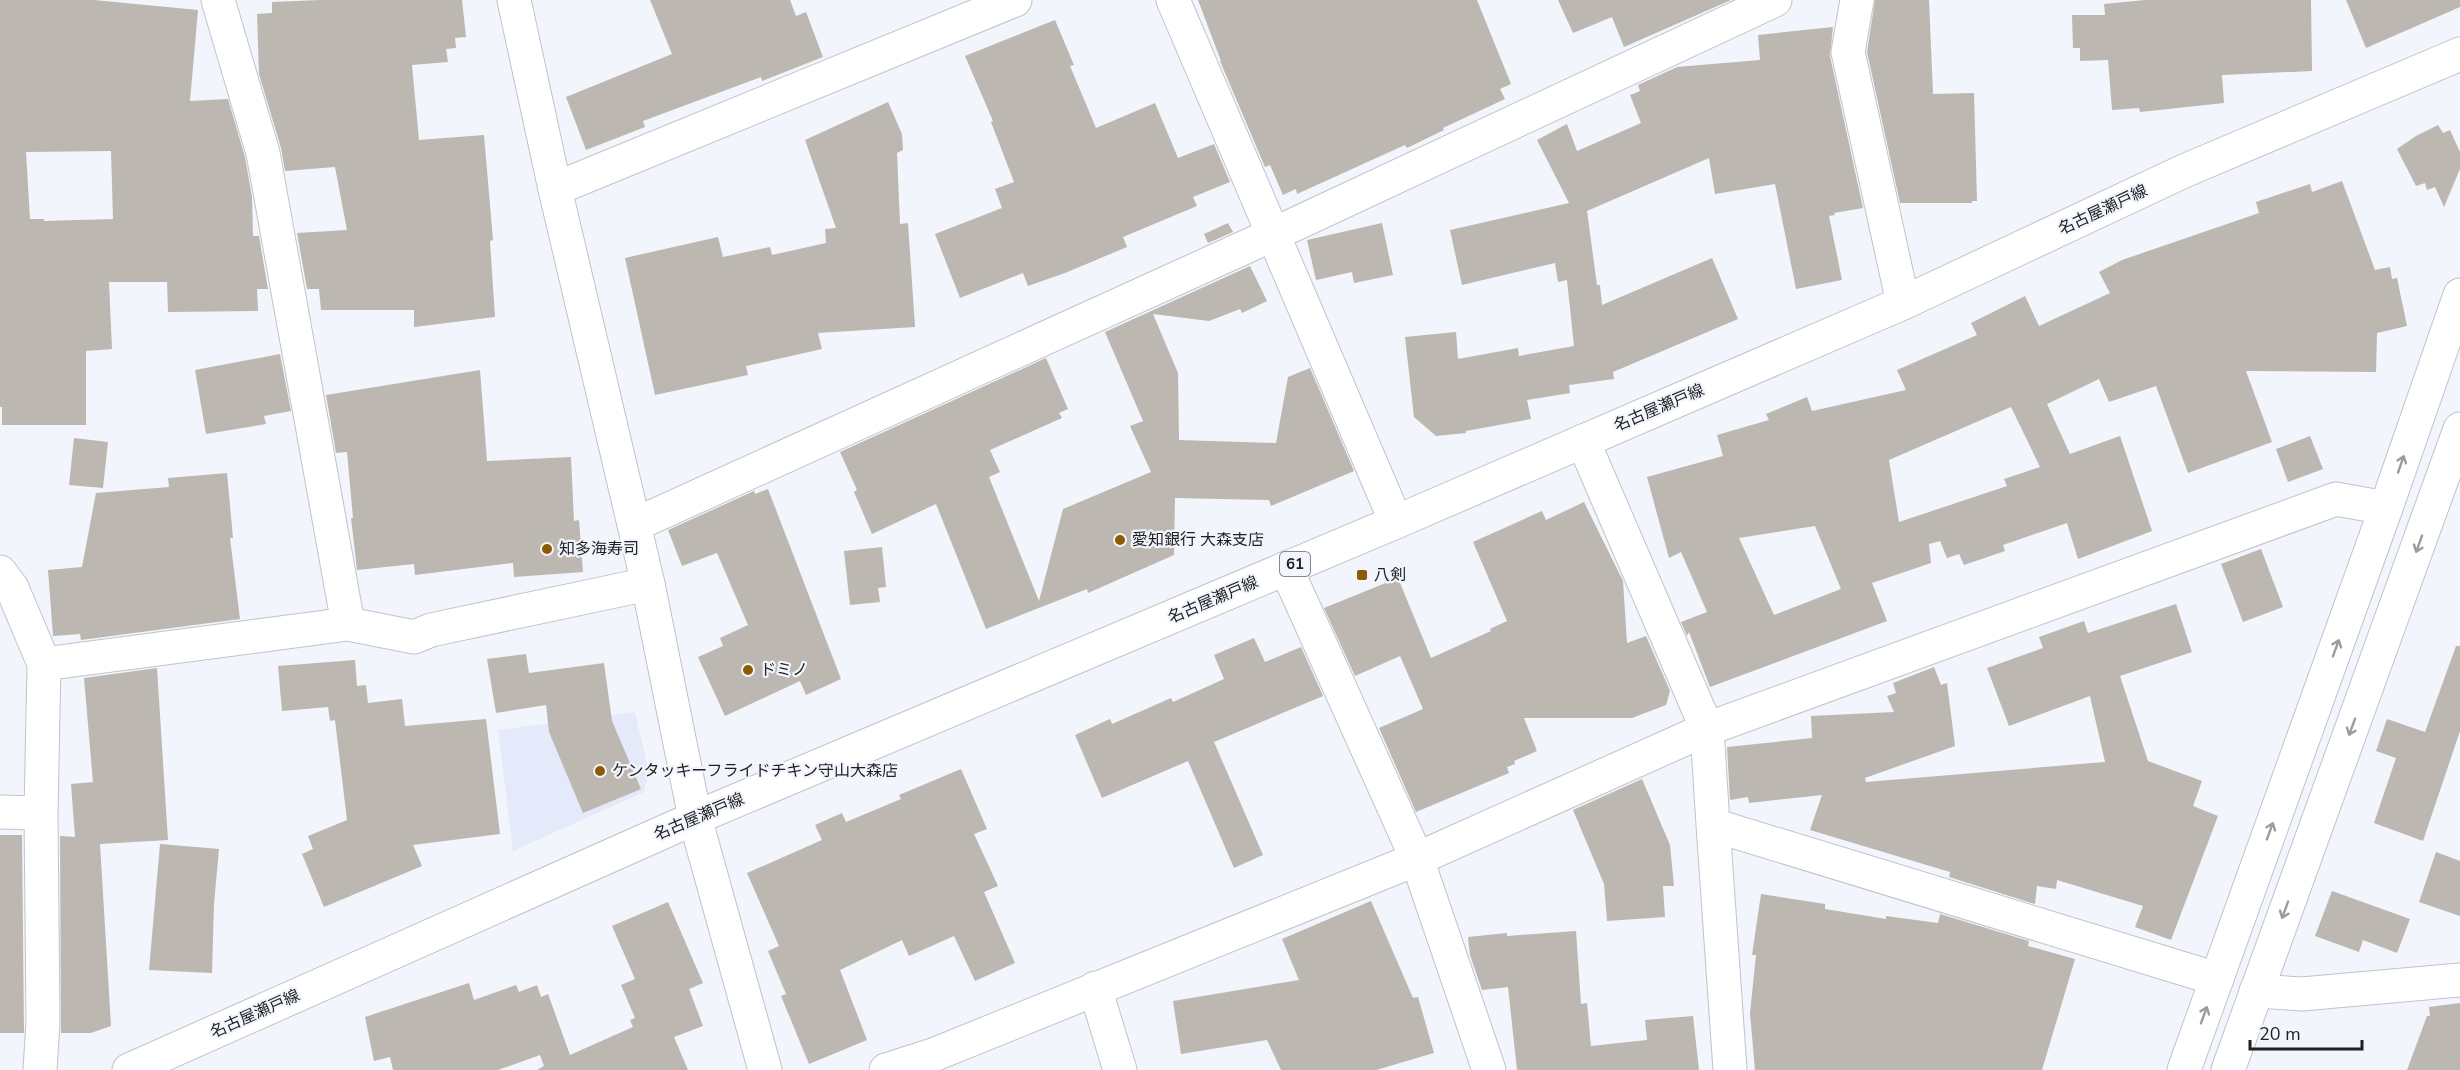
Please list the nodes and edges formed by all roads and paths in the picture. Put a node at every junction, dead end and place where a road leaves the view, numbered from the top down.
1 (218, 0) edge
2 (514, 0) edge
3 (1015, 0) edge
4 (1173, 0) edge
5 (1775, 0) edge
6 (1857, 0) edge
7 (2460, 54) edge
8 (555, 189) junction
9 (1274, 234) junction
10 (2460, 295) edge
11 (1903, 303) junction
12 (2458, 440) edge
13 (1583, 441) junction
14 (2386, 508) junction
15 (1396, 522) junction
16 (634, 525) junction
17 (1286, 568) junction
18 (0, 572) edge
19 (648, 584) junction
20 (348, 624) junction
21 (44, 664) junction
22 (1707, 729) junction
23 (0, 812) edge
24 (41, 813) junction
25 (695, 818) junction
26 (1713, 825) junction
27 (1417, 860) junction
28 (2217, 979) junction
29 (2460, 980) edge
30 (1095, 988) junction
31 (2256, 991) junction
32 (40, 1070) edge
33 (129, 1070) edge
34 (765, 1070) edge
35 (886, 1070) edge
36 (1120, 1070) edge
37 (1489, 1070) edge
38 (1730, 1070) edge
39 (2184, 1070) edge
40 (2228, 1070) edge

1 - 20 street
2 - 8 street
3 - 8 street
4 - 9 street
5 - 9 street
6 - 11 street
7 - 11 street, 名古屋瀬戸線 / 61
8 - 16 street
9 - 15 street
9 - 16 street
14 -> 10 street
11 - 13 street, 名古屋瀬戸線 / 61
12 -> 31 street
13 - 15 street, 名古屋瀬戸線 / 61
13 - 22 street
14 - 22 street
28 -> 14 street
15 - 17 street, 名古屋瀬戸線 / 61
16 - 19 street
17 - 25 street, 名古屋瀬戸線 / 61
17 - 27 street
18 - 21 street
19 - 20 street
19 - 25 street
20 - 21 street
21 - 24 street
22 - 26 street
22 - 27 street
23 - 24 street
24 - 32 street
25 - 33 street, 名古屋瀬戸線 / 61
25 - 34 street
26 - 28 street
26 - 38 street
27 - 30 street
27 - 37 street
39 -> 28 street
29 - 31 street
30 - 35 street
30 - 36 street
31 - 40 street

